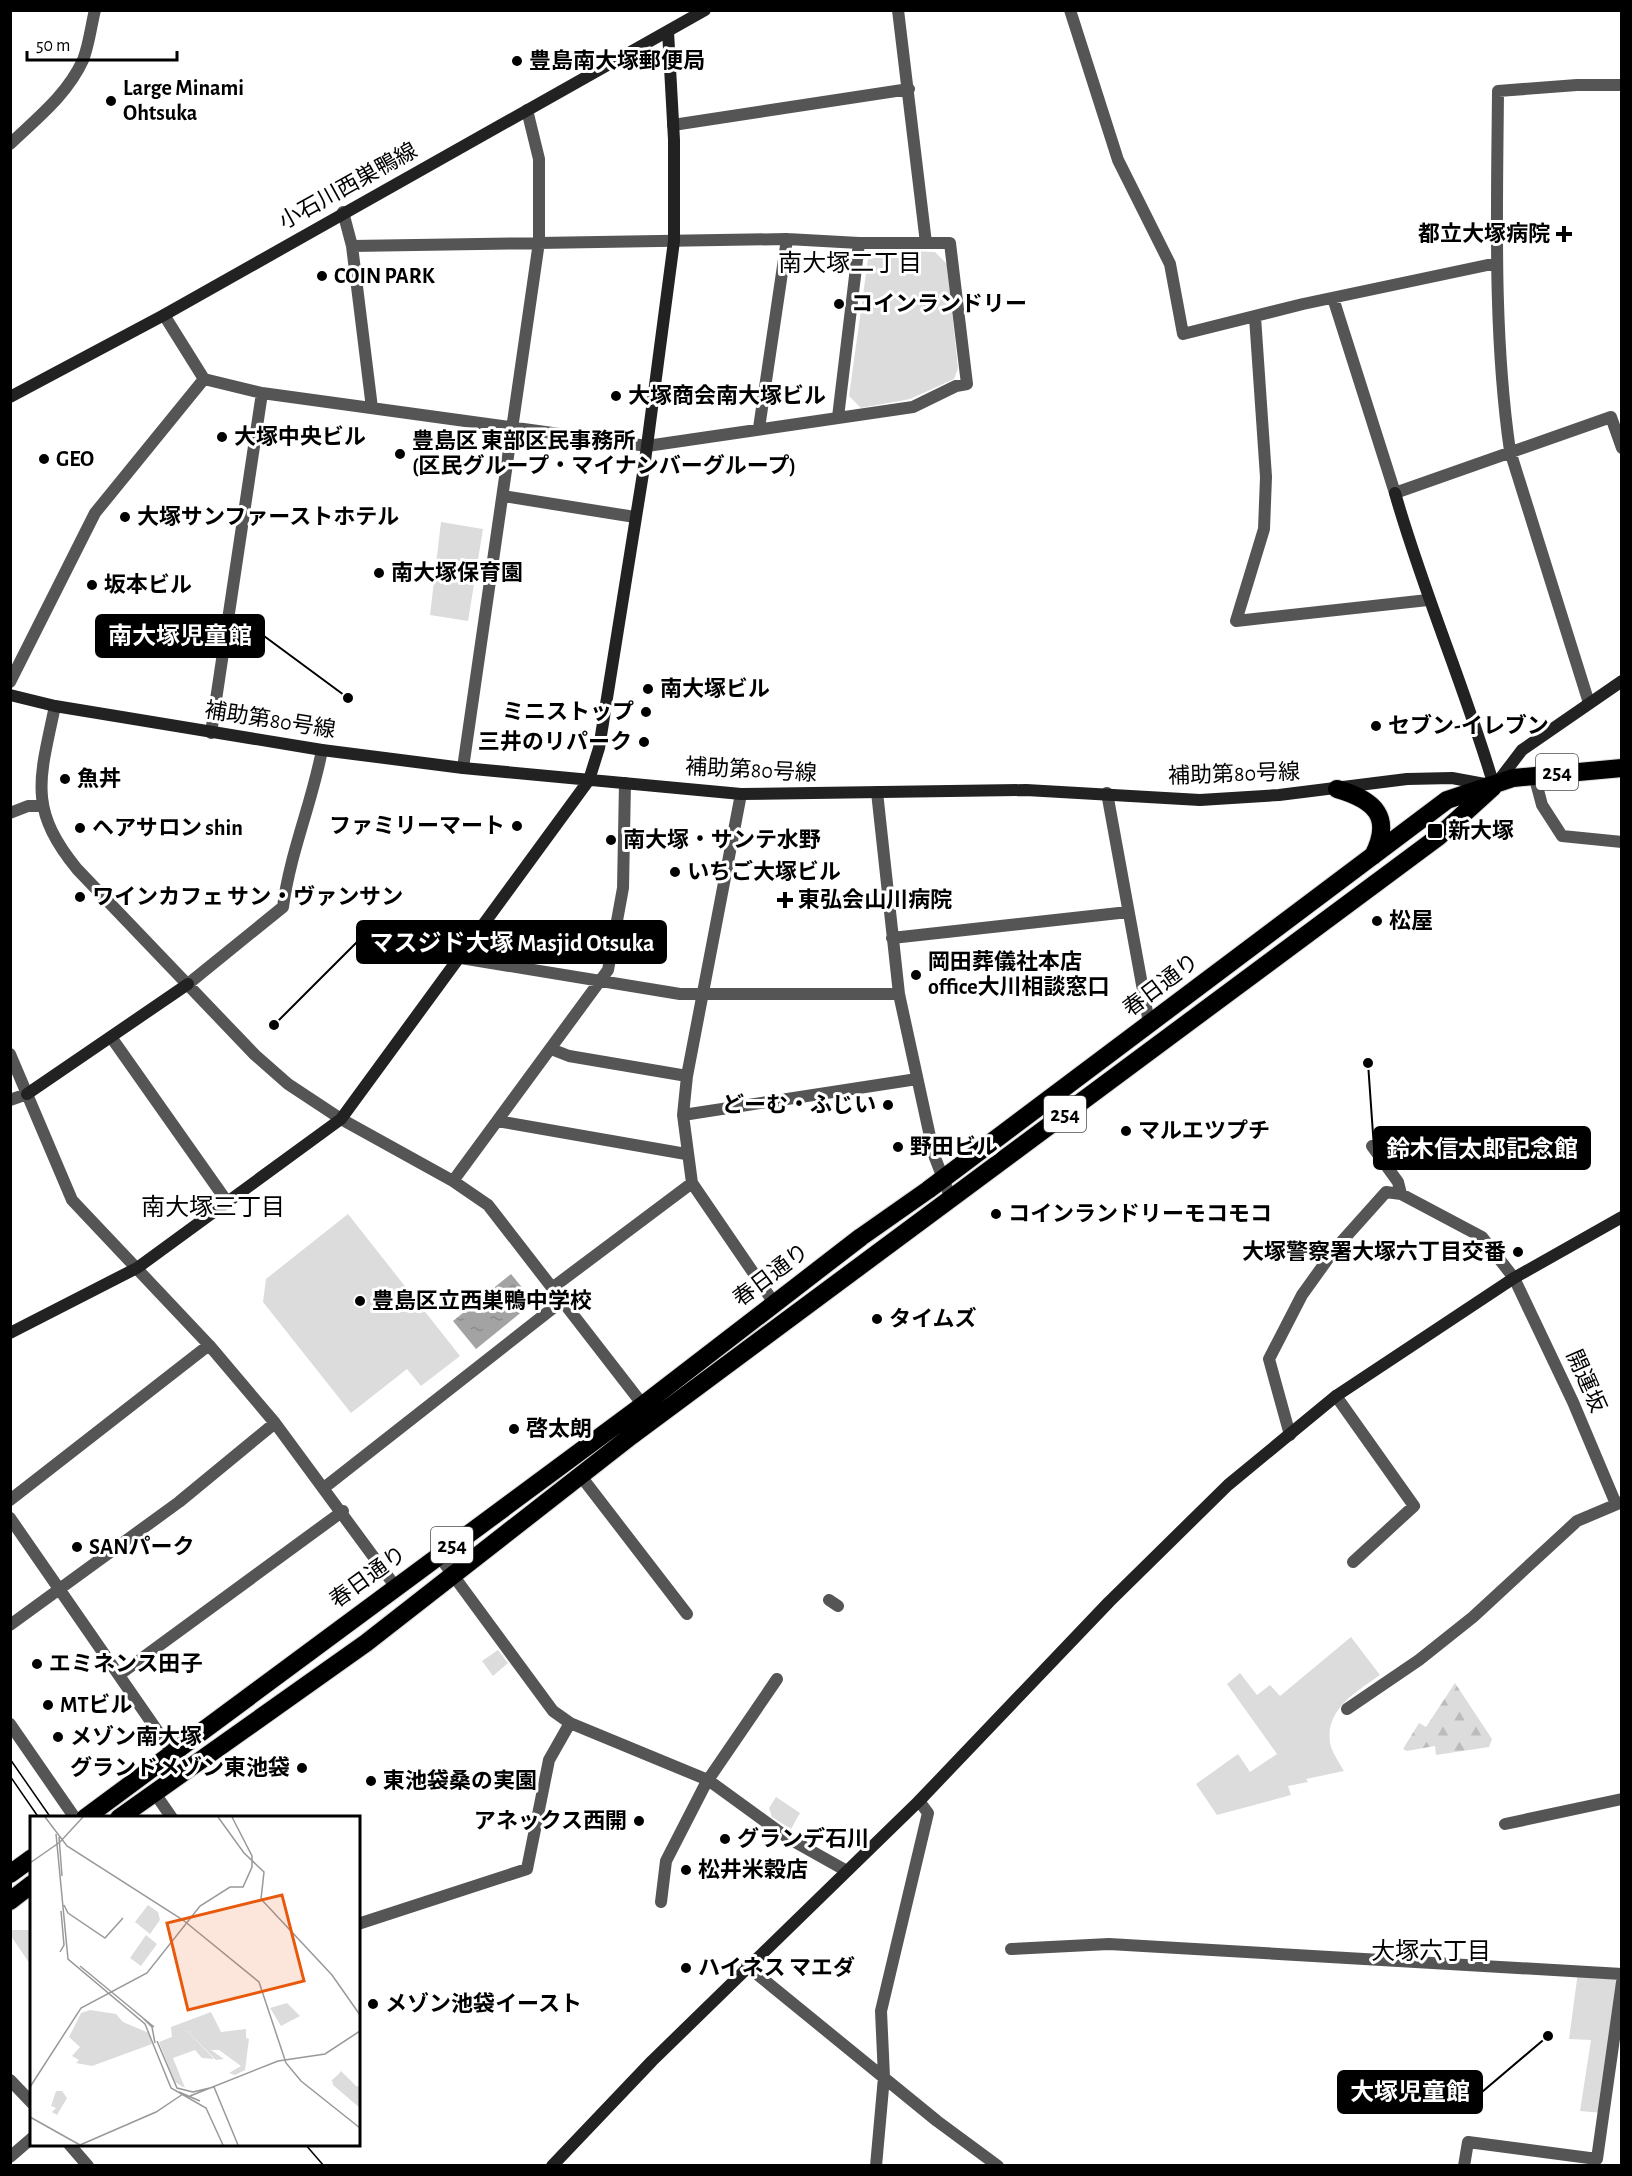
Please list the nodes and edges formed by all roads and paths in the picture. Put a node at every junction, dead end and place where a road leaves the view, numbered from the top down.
1 (95, 10) edge
2 (705, 10) edge
3 (898, 10) edge
4 (1070, 10) edge
5 (668, 31) junction
6 (1622, 85) edge
7 (909, 90) junction
8 (527, 110) junction
9 (674, 125) junction
10 (10, 144) edge
11 (343, 212) junction
12 (787, 238) junction
13 (674, 241) junction
14 (539, 242) junction
15 (859, 243) junction
16 (926, 243) junction
17 (352, 246) junction
18 (1497, 263) junction
19 (1333, 298) junction
20 (164, 315) junction
21 (1254, 317) junction
22 (204, 379) junction
23 (262, 393) junction
24 (10, 397) edge
25 (372, 408) junction
26 (838, 417) junction
27 (513, 427) junction
28 (759, 428) junction
29 (646, 446) junction
30 (1622, 448) edge
31 (1510, 452) junction
32 (1395, 493) junction
33 (503, 496) junction
34 (635, 517) junction
35 (1428, 600) junction
36 (1622, 681) edge
37 (10, 682) edge
38 (10, 696) edge
39 (1589, 703) junction
40 (55, 706) junction
41 (211, 733) junction
42 (322, 750) junction
43 (463, 768) junction
44 (1622, 768) edge
45 (1534, 775) junction
46 (589, 780) junction
47 (625, 783) junction
48 (1494, 786) junction
49 (1338, 789) junction
50 (877, 792) junction
51 (1107, 793) junction
52 (741, 794) junction
53 (42, 806) junction
54 (10, 813) edge
55 (1622, 842) edge
56 (1373, 856) junction
57 (1128, 912) junction
58 (892, 938) junction
59 (461, 958) junction
60 (600, 980) junction
61 (188, 984) junction
62 (899, 994) junction
63 (702, 995) junction
64 (1149, 1023) junction
65 (111, 1037) junction
66 (551, 1049) junction
67 (10, 1054) edge
68 (687, 1076) junction
69 (917, 1079) junction
70 (27, 1094) junction
71 (10, 1100) edge
72 (683, 1114) junction
73 (341, 1119) junction
74 (497, 1121) junction
75 (1372, 1146) dead end
76 (686, 1154) junction
77 (942, 1179) junction
78 (453, 1180) junction
79 (692, 1183) junction
80 (1401, 1194) junction
81 (951, 1198) junction
82 (228, 1203) junction
83 (1622, 1217) edge
84 (137, 1268) junction
85 (1514, 1278) junction
86 (552, 1288) junction
87 (562, 1301) junction
88 (774, 1303) junction
89 (10, 1333) edge
90 (209, 1345) junction
91 (1336, 1396) junction
92 (643, 1405) junction
93 (275, 1423) junction
94 (1290, 1435) junction
95 (580, 1475) junction
96 (325, 1487) junction
97 (10, 1500) edge
98 (1619, 1503) edge
99 (343, 1511) junction
100 (10, 1518) edge
101 (439, 1556) junction
102 (1353, 1562) dead end
103 (454, 1573) junction
104 (395, 1586) junction
105 (59, 1590) junction
106 (687, 1614) dead end
107 (10, 1625) edge
108 (119, 1675) junction
109 (777, 1679) dead end
110 (1347, 1709) dead end
111 (570, 1723) junction
112 (10, 1724) edge
113 (172, 1752) junction
114 (708, 1780) junction
115 (154, 1792) junction
116 (1622, 1799) edge
117 (919, 1801) junction
118 (74, 1816) edge
119 (88, 1816) edge
120 (122, 1816) edge
121 (171, 1816) edge
122 (1505, 1824) dead end
123 (30, 1859) edge
124 (845, 1870) junction
125 (11, 1872) edge
126 (29, 1886) edge
127 (10, 1901) edge
128 (661, 1902) dead end
129 (360, 1923) edge
130 (1011, 1948) dead end
131 (747, 1966) junction
132 (1622, 1974) edge
133 (1622, 1982) edge
134 (884, 2077) junction
135 (10, 2080) edge
136 (30, 2101) edge
137 (30, 2140) edge
138 (70, 2146) edge
139 (10, 2157) edge
140 (88, 2166) edge
141 (552, 2166) edge
142 (876, 2166) edge
143 (998, 2166) edge
144 (1464, 2166) edge

1 - 10 street
2 - 5 street, 小石川西巣鴨線
3 - 7 street
4 - 21 street
5 - 8 street, 小石川西巣鴨線
5 - 9 street
6 - 18 street
7 - 9 street
7 - 16 street
8 - 11 street, 小石川西巣鴨線
8 - 14 street
9 - 13 street
11 - 17 street
11 - 20 street, 小石川西巣鴨線
12 - 13 street
12 - 15 street
12 - 28 street
13 - 14 street
13 - 29 street
14 - 17 street
14 - 27 street
15 - 16 street
15 - 26 street
16 - 26 street
17 - 25 street
18 - 19 street
18 - 31 street
19 - 21 street
19 - 32 street
20 - 22 street
20 - 24 street, 小石川西巣鴨線
21 - 35 street
22 - 23 street
22 - 37 street
23 - 25 street
23 - 41 street
25 - 27 street
26 - 28 street
27 - 29 street
27 - 33 street
28 - 29 street
29 - 34 street
30 - 31 street
31 - 32 street
31 - 39 street
32 - 35 street
33 - 34 street
33 - 43 street
34 - 46 street
35 - 48 street
36 - 39 street
38 - 40 street, 補助第80号線
39 - 48 street
40 - 41 street, 補助第80号線
40 - 53 street
41 - 42 street, 補助第80号線
42 - 43 street, 補助第80号線
42 - 61 street
43 - 46 street, 補助第80号線
44 - 45 highway, 春日通り / 254
45 - 48 highway, 春日通り / 254
45 - 55 street
46 - 47 street, 補助第80号線
46 - 59 street
47 - 52 street, 補助第80号線
47 - 60 street
48 - 49 street, 補助第80号線
48 - 56 highway, 春日通り / 254
48 - 81 highway, 春日通り / 254
49 - 51 street, 補助第80号線
49 - 56 highway
50 - 51 street, 補助第80号線
50 - 52 street, 補助第80号線
50 - 58 street
51 - 57 street
52 - 63 street
53 - 54 street
53 - 61 street
56 - 64 highway, 春日通り / 254
57 - 58 street
57 - 64 street
58 - 62 street
59 - 60 street
59 - 73 street
60 - 63 street
60 - 66 street
61 - 65 street
61 - 73 street
62 - 63 street
62 - 69 street
63 - 68 street
64 - 77 highway, 春日通り / 254
65 - 70 street
65 - 82 street
66 - 68 street
66 - 74 street
67 - 70 street
68 - 72 street
69 - 72 street
69 - 77 street
70 - 71 street
70 - 84 street
72 - 76 street
73 - 78 street
73 - 82 street
74 - 76 street
74 - 78 street
75 - 80 street
76 - 79 street
77 - 81 street
77 - 88 highway, 春日通り / 254
78 - 86 street
79 - 86 street
79 - 88 street
80 - 85 street, 開運坂
80 - 94 street
81 - 95 highway, 春日通り / 254
82 - 84 street
83 - 85 street
84 - 89 street
84 - 90 street
85 - 91 street
85 - 98 street, 開運坂
86 - 87 street
87 - 92 street
87 - 96 street
88 - 92 highway, 春日通り / 254
90 - 93 street
90 - 97 street
91 - 94 street
91 - 102 street
92 - 101 highway, 春日通り / 254
93 - 96 street
93 - 105 street
94 - 117 street
95 - 103 highway, 春日通り / 254
95 - 106 street
96 - 99 street
98 - 110 street
99 - 104 street
99 - 108 street
100 - 105 street
101 - 103 street
101 - 104 highway, 春日通り / 254
103 - 111 street
103 - 115 highway, 春日通り / 254
104 - 113 highway, 春日通り / 254
105 - 107 street
105 - 108 street
108 - 113 street
109 - 114 street
111 - 114 street
111 - 129 street
112 - 118 street
113 - 119 highway, 春日通り / 254
114 - 124 street
114 - 128 street
115 - 120 highway, 春日通り / 254
115 - 121 street
116 - 122 street
117 - 124 street
117 - 134 street
123 - 125 highway
124 - 131 street
125 - 126 street
126 - 127 highway
130 - 132 street
131 - 134 street
131 - 141 street
133 - 144 street
134 - 142 street
134 - 143 street
135 - 136 street
137 - 139 street
138 - 140 street

